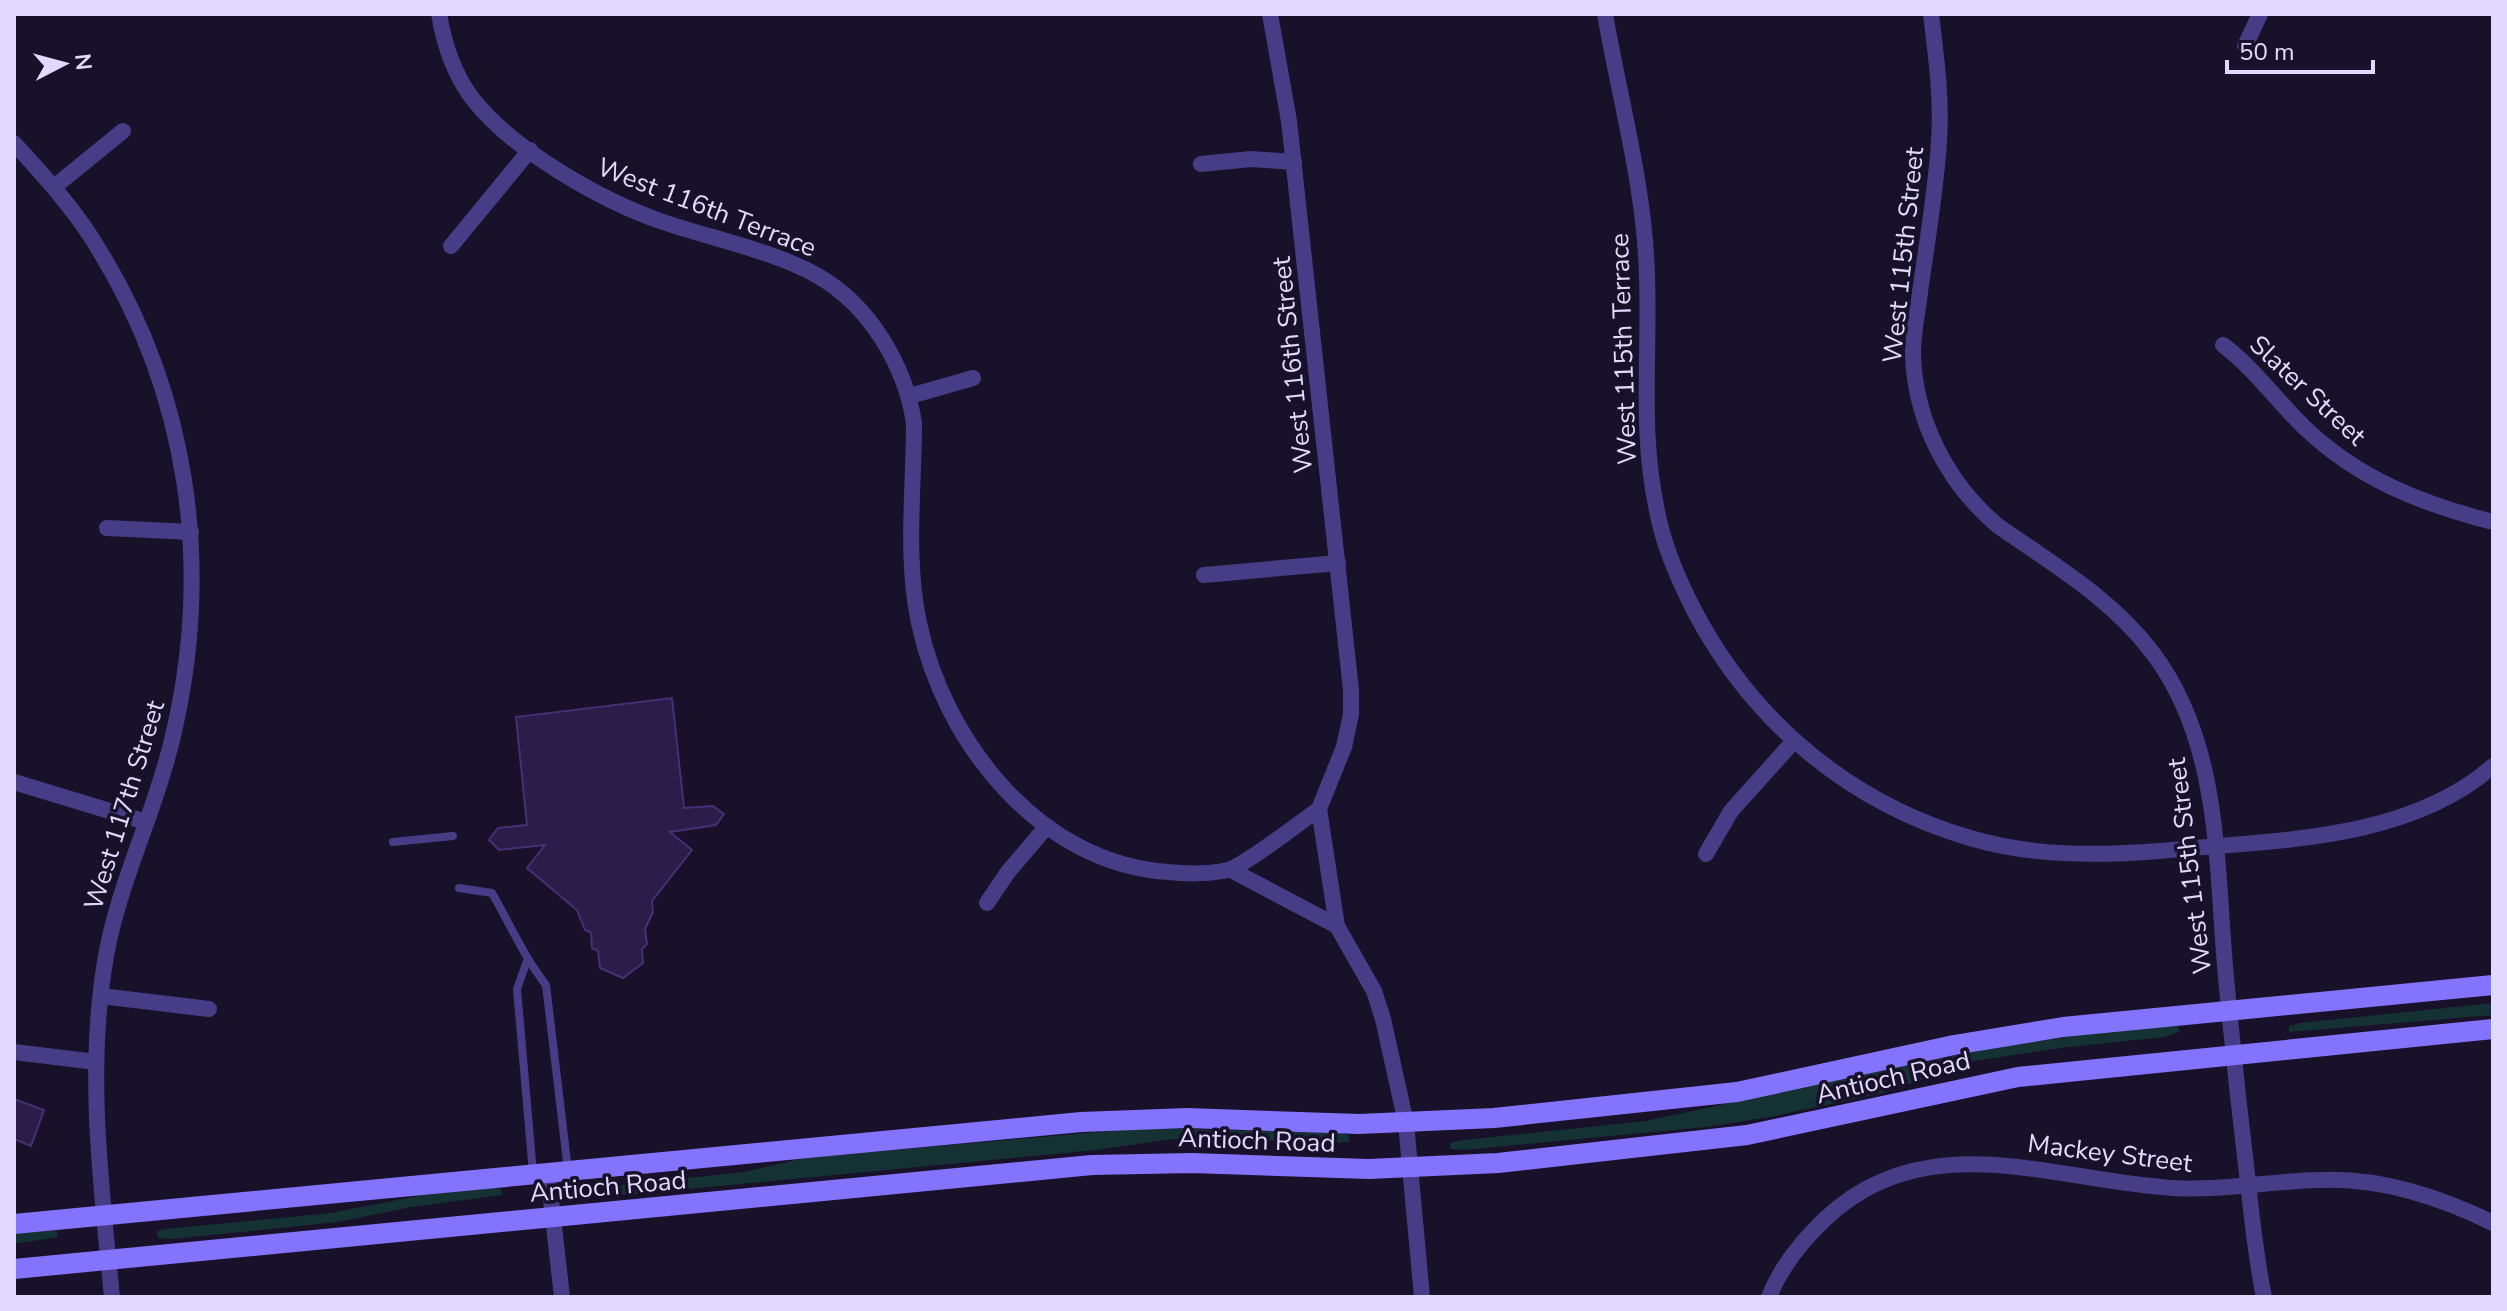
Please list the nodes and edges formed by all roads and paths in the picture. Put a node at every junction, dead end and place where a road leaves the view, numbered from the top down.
1 (439, 14) edge
2 (1270, 14) edge
3 (1605, 14) edge
4 (1931, 14) edge
5 (2260, 14) edge
6 (2245, 46) dead end
7 (123, 131) dead end
8 (14, 143) edge
9 (530, 150) junction
10 (1294, 162) junction
11 (1201, 164) dead end
12 (54, 187) junction
13 (451, 246) dead end
14 (2223, 345) dead end
15 (973, 378) dead end
16 (910, 396) junction
17 (2493, 522) edge
18 (107, 528) dead end
19 (191, 532) junction
20 (1338, 563) junction
21 (1204, 575) dead end
22 (1794, 741) junction
23 (2493, 766) edge
24 (14, 782) edge
25 (1319, 809) junction
26 (146, 822) junction
27 (1047, 826) junction
28 (453, 836) dead end
29 (393, 842) dead end
30 (2215, 845) junction
31 (1706, 854) dead end
32 (1231, 870) junction
33 (459, 888) dead end
34 (987, 903) dead end
35 (1337, 926) junction
36 (527, 961) junction
37 (2493, 985) edge
38 (101, 996) junction
39 (209, 1009) dead end
40 (2229, 1011) junction
41 (2493, 1029) edge
42 (14, 1052) edge
43 (2233, 1055) junction
44 (96, 1062) junction
45 (1406, 1123) junction
46 (1411, 1168) junction
47 (550, 1173) junction
48 (2248, 1185) junction
49 (104, 1215) junction
50 (553, 1217) junction
51 (2493, 1223) edge
52 (14, 1224) edge
53 (108, 1260) junction
54 (14, 1269) edge
55 (112, 1297) edge
56 (562, 1297) edge
57 (1422, 1297) edge
58 (1769, 1297) edge
59 (2264, 1297) edge

1 - 9 street, West 116th Terrace
2 - 10 street, West 116th Street
3 - 22 street, West 115th Terrace
4 - 30 street, West 115th Street
5 - 6 street
7 - 12 street
8 - 12 street, West 117th Street
9 - 13 street
9 - 16 street, West 116th Terrace
10 - 11 street
10 - 20 street, West 116th Street
12 - 19 street, West 117th Street
14 - 17 street, Slater Street
15 - 16 street
16 - 27 street, West 116th Terrace
18 - 19 street
19 - 26 street, West 117th Street
20 - 21 street
20 - 25 street, West 116th Street
22 - 30 street, West 115th Terrace
22 - 31 street
23 - 30 street, West 115th Terrace
24 - 26 street
25 - 32 street, West 116th Terrace
25 - 35 street
26 - 38 street, West 117th Street
27 - 32 street, West 116th Terrace
27 - 34 street
28 - 29 lane
30 - 40 street, West 115th Street
32 - 35 street
33 - 36 lane
35 - 45 street
36 - 47 lane
36 - 47 lane
37 - 40 main road, Antioch Road
38 - 39 street
38 - 44 street, West 117th Street
40 - 43 street, West 115th Street
40 - 45 main road, Antioch Road
41 - 43 main road, Antioch Road
42 - 44 street
43 - 46 main road, Antioch Road
43 - 48 street, West 115th Street
44 - 49 street, West 117th Street
45 - 46 street
45 - 47 main road, Antioch Road
46 - 50 main road, Antioch Road
46 - 57 street
47 - 49 main road, Antioch Road
47 - 50 street
48 - 51 street, Mackey Street
48 - 58 street, Mackey Street
48 - 59 street, West 115th Street
49 - 52 main road, Antioch Road
49 - 53 street, West 117th Street
50 - 53 main road, Antioch Road
50 - 56 street
53 - 54 main road, Antioch Road
53 - 55 street, West 117th Street

